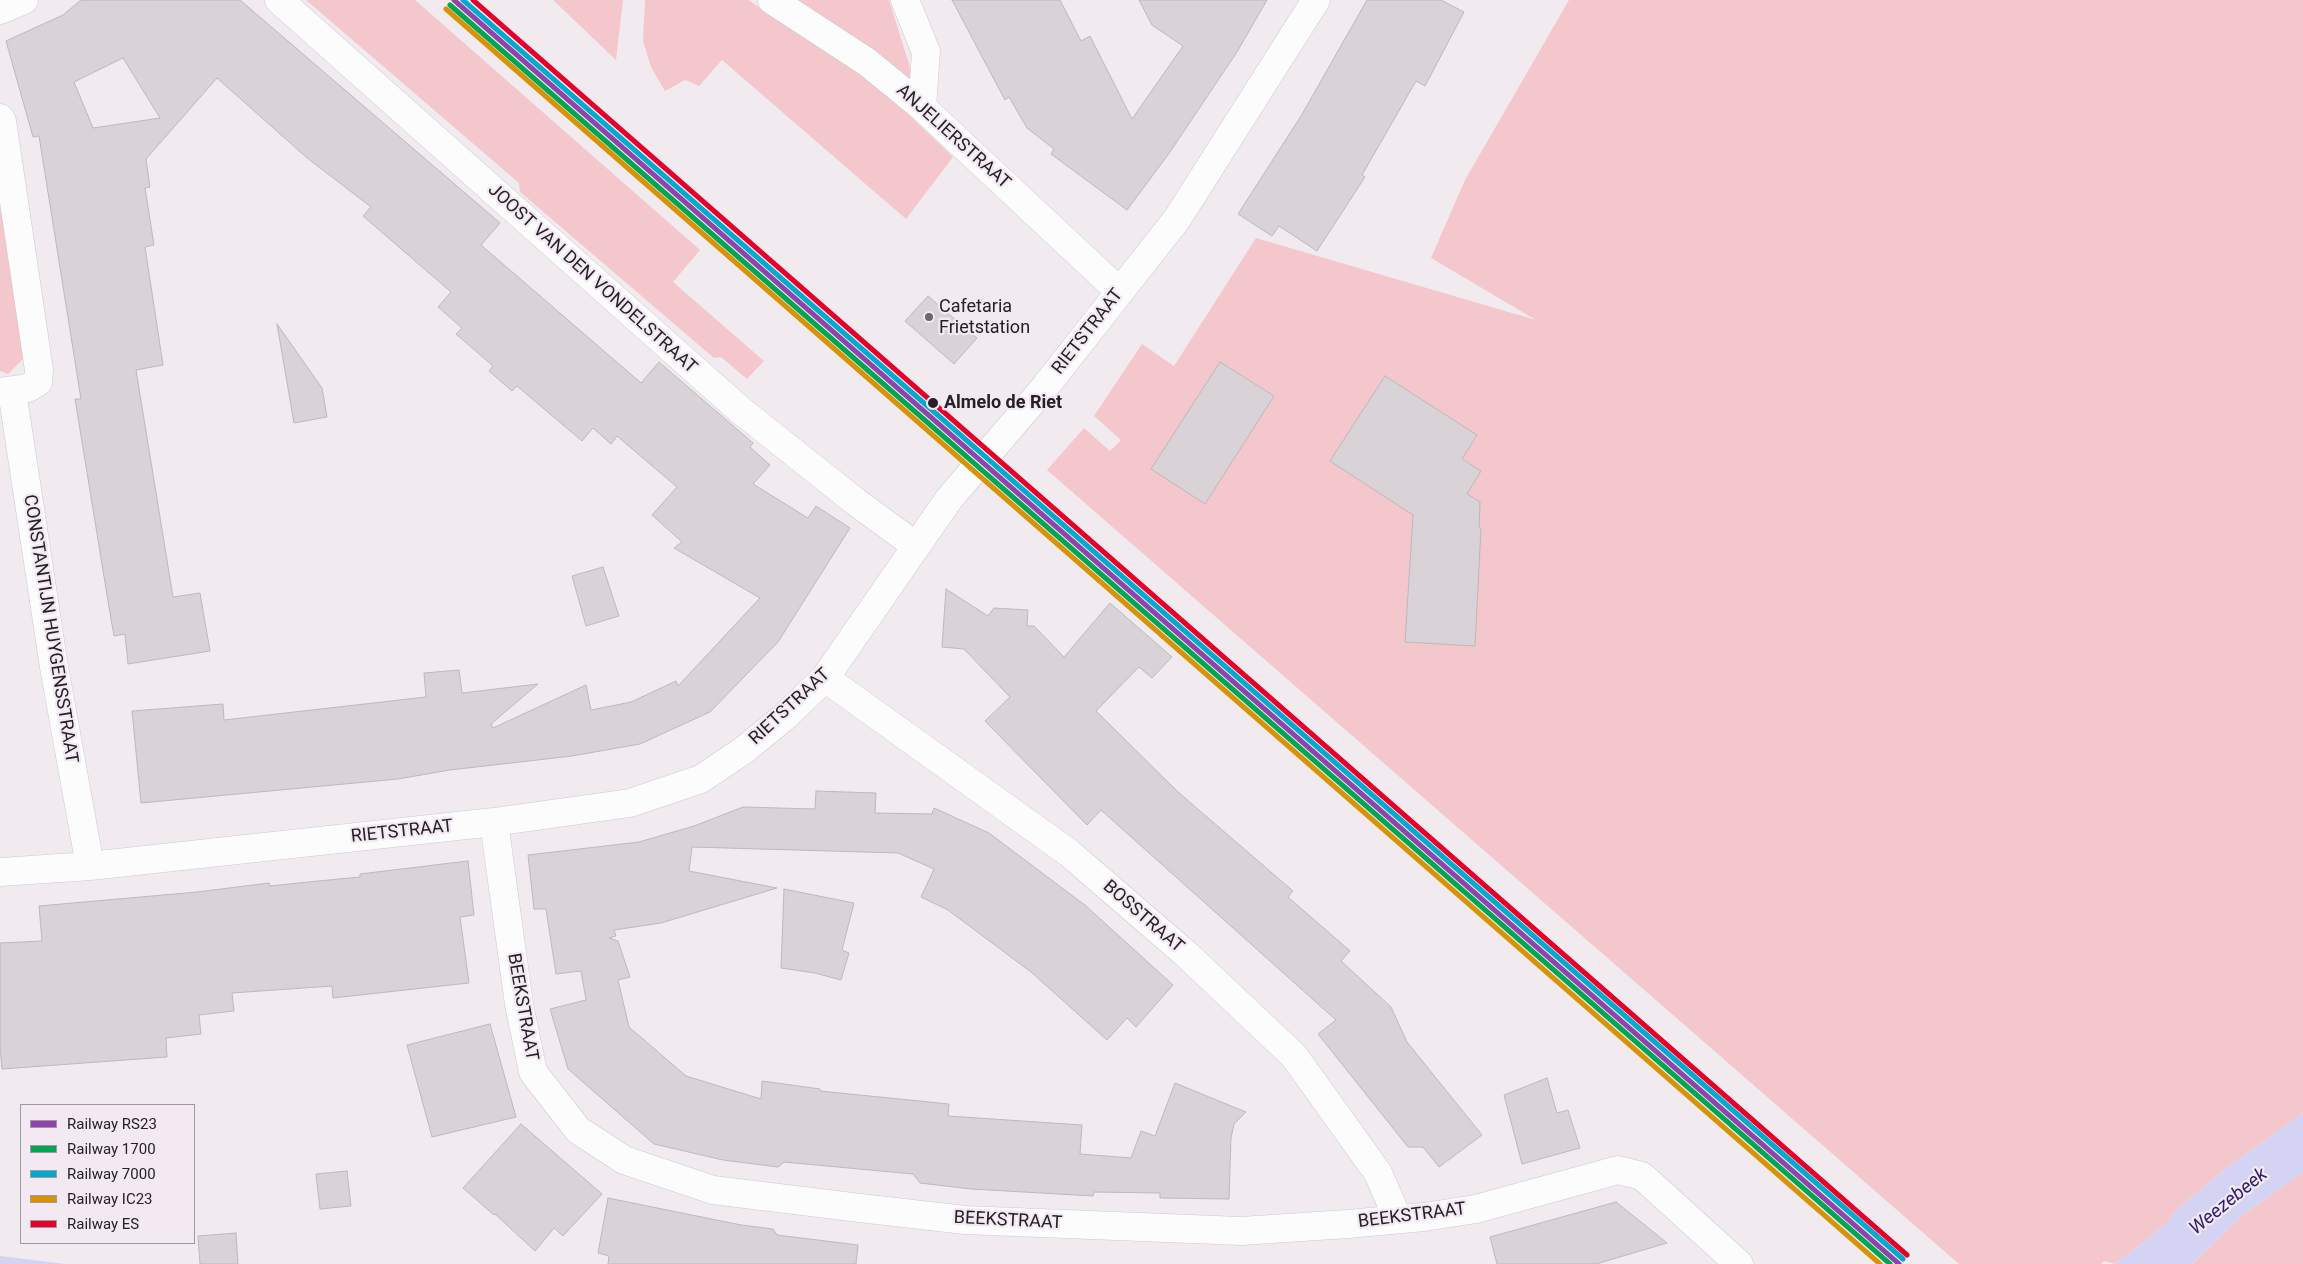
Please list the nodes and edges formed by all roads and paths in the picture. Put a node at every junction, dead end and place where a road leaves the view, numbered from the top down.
1 (24, 0) edge
2 (278, 0) edge
3 (772, 0) edge
4 (905, 0) edge
5 (1316, 0) edge
6 (0, 10) edge
7 (922, 107) junction
8 (0, 118) edge
9 (1120, 292) junction
10 (6, 391) edge
11 (916, 546) junction
12 (825, 678) junction
13 (494, 822) junction
14 (90, 866) junction
15 (0, 872) edge
16 (1398, 1218) junction
17 (1739, 1264) edge

1 - 6 street
2 - 11 street, JOOST VAN DEN VONDELSTRAAT
3 - 7 street, ANJELIERSTRAAT
4 - 7 street
5 - 9 street, RIETSTRAAT
7 - 9 street, ANJELIERSTRAAT
8 - 10 street, CONSTANTIJN HUYGENSSTRAAT
9 - 11 street, RIETSTRAAT
10 - 14 street, CONSTANTIJN HUYGENSSTRAAT
11 - 12 street, RIETSTRAAT
12 - 13 street, RIETSTRAAT
12 - 16 street, BOSSTRAAT
13 - 14 street, RIETSTRAAT
13 - 16 street, BEEKSTRAAT
14 - 15 street, RIETSTRAAT
16 - 17 street, BEEKSTRAAT

